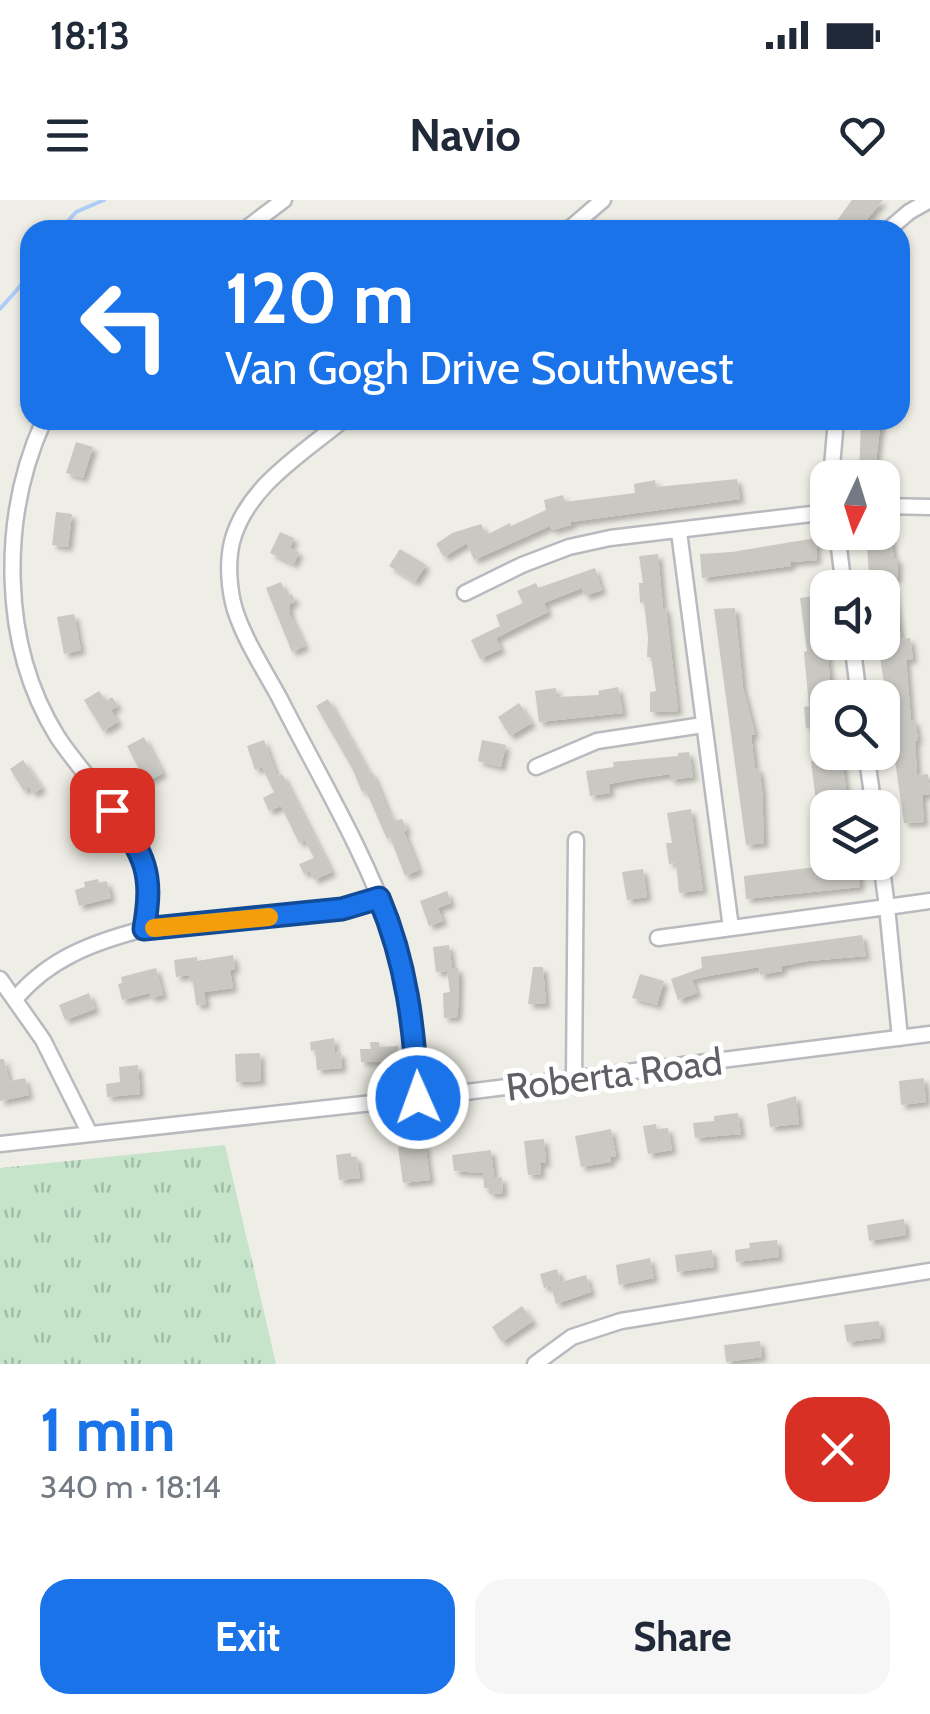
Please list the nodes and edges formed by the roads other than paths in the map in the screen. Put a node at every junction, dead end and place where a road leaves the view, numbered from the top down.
1 (284, 200) edge
2 (603, 200) edge
3 (930, 200) edge
4 (257, 220) edge
5 (580, 220) edge
6 (900, 220) edge
7 (40, 430) edge
8 (331, 430) edge
9 (835, 430) edge
10 (833, 460) edge
11 (900, 506) edge
12 (930, 507) edge
13 (810, 514) edge
14 (679, 532) junction
15 (464, 593) dead end
16 (703, 725) junction
17 (536, 766) dead end
18 (576, 840) dead end
19 (883, 880) edge
20 (379, 898) junction
21 (930, 901) edge
22 (887, 907) junction
23 (731, 928) junction
24 (144, 929) junction
25 (658, 938) dead end
26 (0, 979) edge
27 (16, 998) junction
28 (930, 1034) edge
29 (900, 1038) junction
30 (574, 1079) junction
31 (418, 1098) junction
32 (90, 1134) junction
33 (0, 1144) edge
34 (930, 1272) edge
35 (535, 1364) edge

1 - 4 street
2 - 5 street
3 - 6 street
7 - 24 street
8 - 20 street
9 - 10 street
11 - 12 street
13 - 14 street
14 - 15 street
14 - 16 street
16 - 17 street
16 - 23 street
18 - 30 street
19 - 22 street
20 - 24 street
20 - 31 street
21 - 22 street
22 - 23 street
22 - 29 street
23 - 25 street
24 - 27 street
26 - 27 street
27 - 32 street
28 - 29 street, Roberta Road
29 - 30 street, Roberta Road
30 - 31 street, Roberta Road
31 - 32 street, Roberta Road
32 - 33 street, Roberta Road
34 - 35 street

